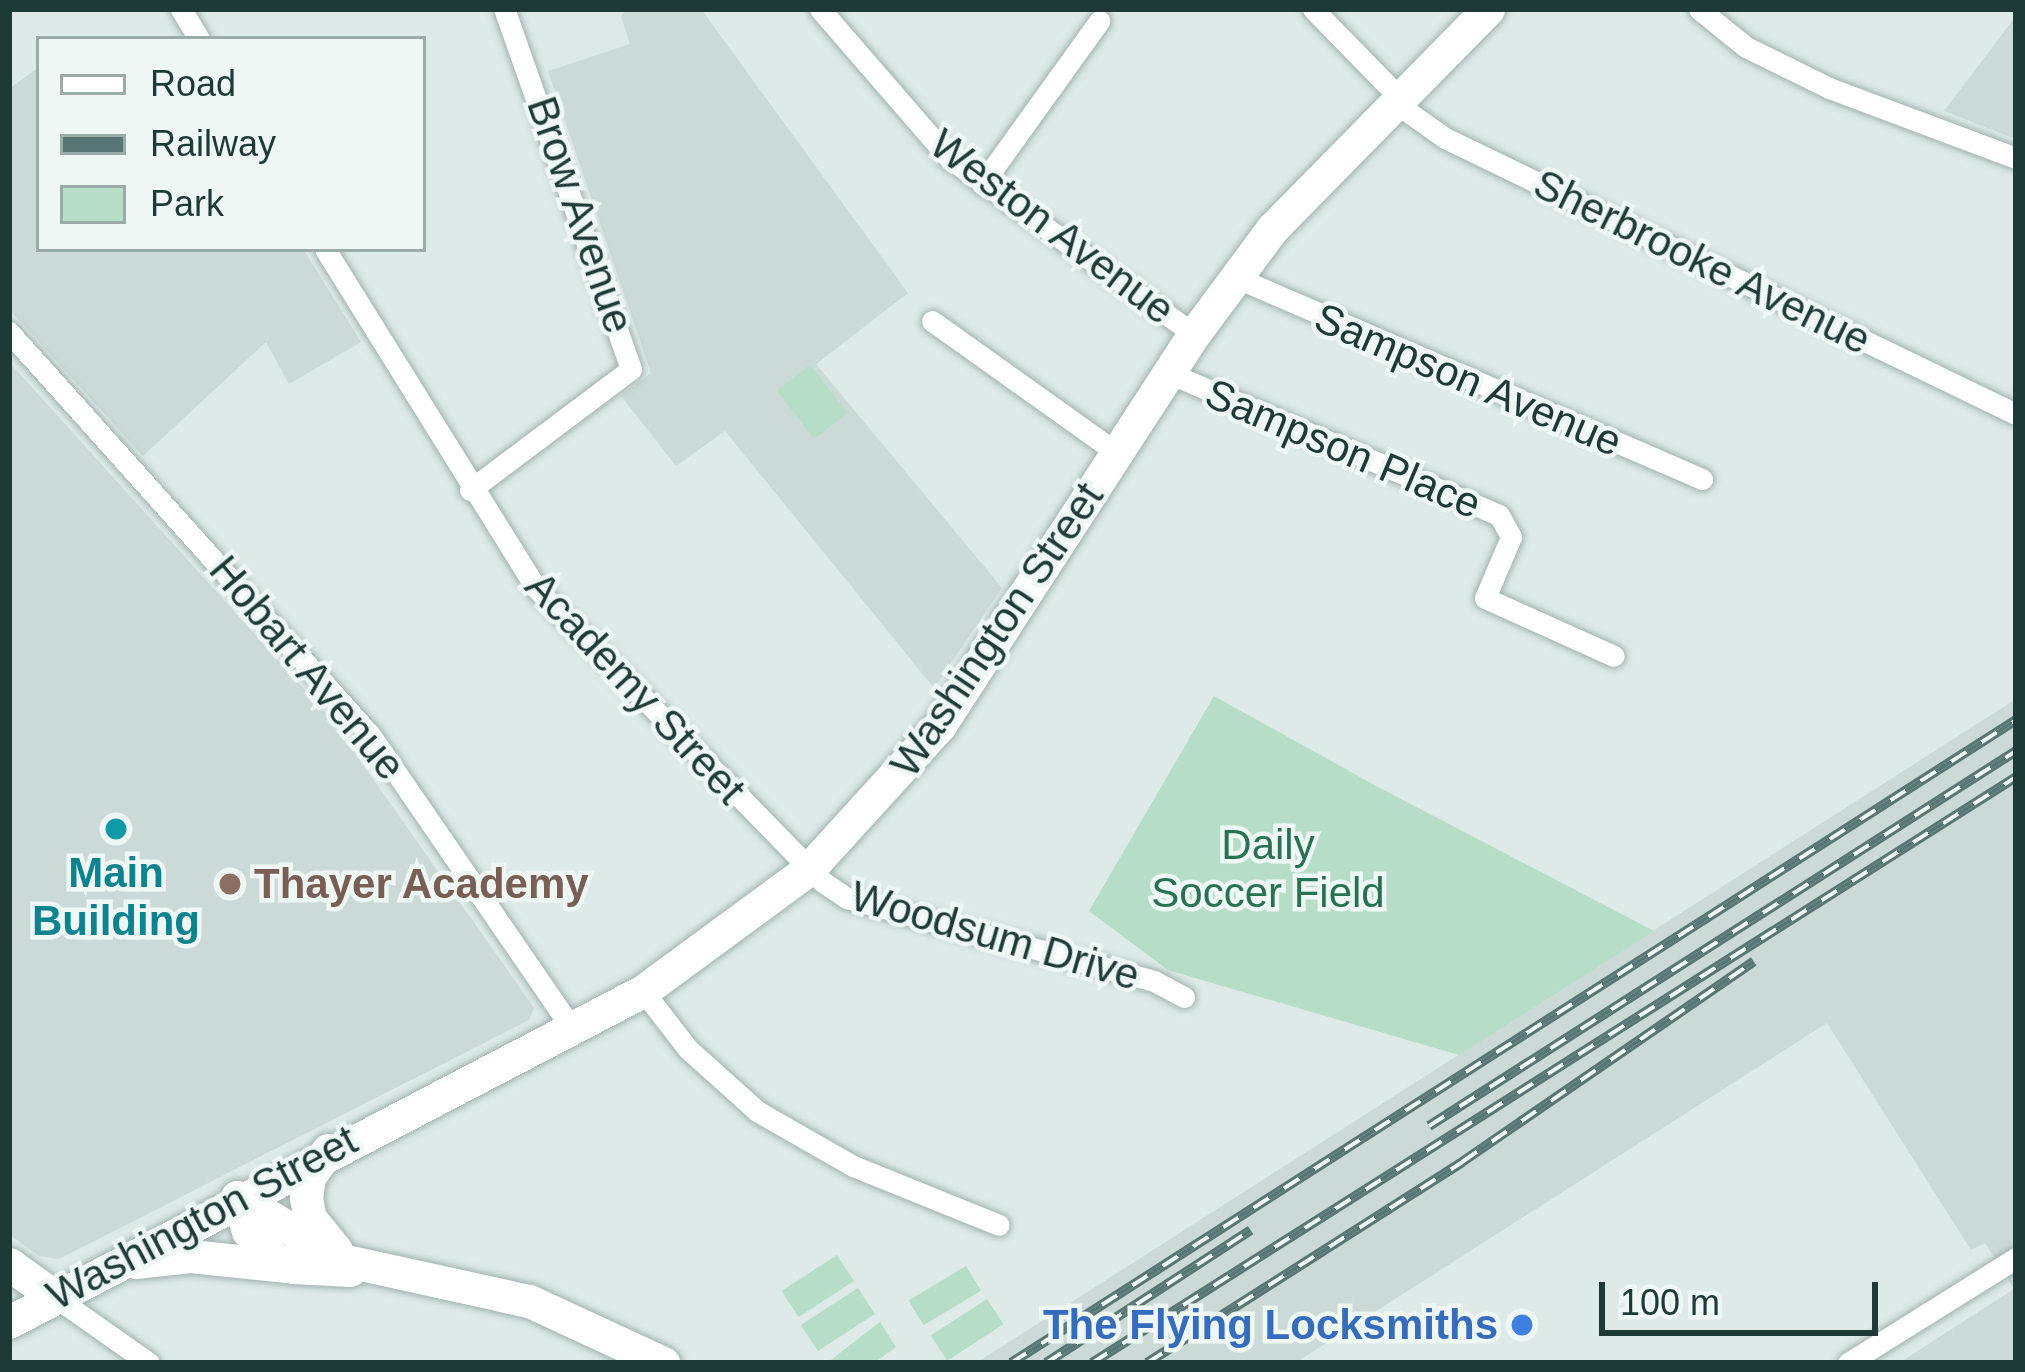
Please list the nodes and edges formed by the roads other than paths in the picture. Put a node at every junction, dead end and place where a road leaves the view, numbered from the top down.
1 (181, 9) edge
2 (504, 9) edge
3 (820, 9) edge
4 (1313, 9) edge
5 (1488, 9) edge
6 (1700, 9) edge
7 (1099, 21) dead end
8 (197, 36) edge
9 (1396, 99) junction
10 (2016, 158) edge
11 (982, 184) junction
12 (327, 252) edge
13 (1235, 277) junction
14 (932, 321) dead end
15 (9, 332) edge
16 (1194, 334) junction
17 (1169, 373) junction
18 (2016, 414) edge
19 (1117, 453) junction
20 (1702, 479) dead end
21 (470, 490) junction
22 (1614, 656) dead end
23 (809, 869) junction
24 (643, 991) junction
25 (1184, 998) dead end
26 (572, 1029) junction
27 (330, 1148) junction
28 (237, 1197) junction
29 (999, 1225) dead end
30 (2016, 1258) edge
31 (9, 1264) edge
32 (110, 1267) junction
33 (293, 1267) junction
34 (400, 1273) junction
35 (55, 1297) junction
36 (9, 1322) edge
37 (149, 1363) edge
38 (663, 1363) edge
39 (1848, 1363) edge

1 - 8 street
2 - 21 street, Brow Avenue
3 - 11 street, Weston Avenue
4 - 9 street, Sherbrooke Avenue
5 - 9 main road, Washington Street
6 - 10 street
7 - 11 street
9 - 13 main road, Washington Street
9 - 18 street, Sherbrooke Avenue
11 - 16 street, Weston Avenue
12 - 21 street, Academy Street
13 - 16 main road, Washington Street
13 - 20 street, Sampson Avenue
14 - 19 street
15 - 26 street, Hobart Avenue
16 - 17 main road, Washington Street
17 - 19 main road, Washington Street
17 - 22 street, Sampson Place
19 - 23 main road, Washington Street
21 - 23 street, Academy Street
23 - 24 main road, Washington Street
23 - 25 street, Woodsum Drive
24 - 26 main road, Washington Street
24 - 29 street
26 - 27 main road, Washington Street
27 - 28 main road, Washington Street
27 - 34 main road
28 - 32 main road, Washington Street
28 - 33 main road
28 - 34 main road
30 - 39 street
31 - 35 main road
32 - 33 main road
32 - 35 main road, Washington Street
33 - 34 main road
34 - 38 main road
35 - 36 main road, Washington Street
35 - 37 street

